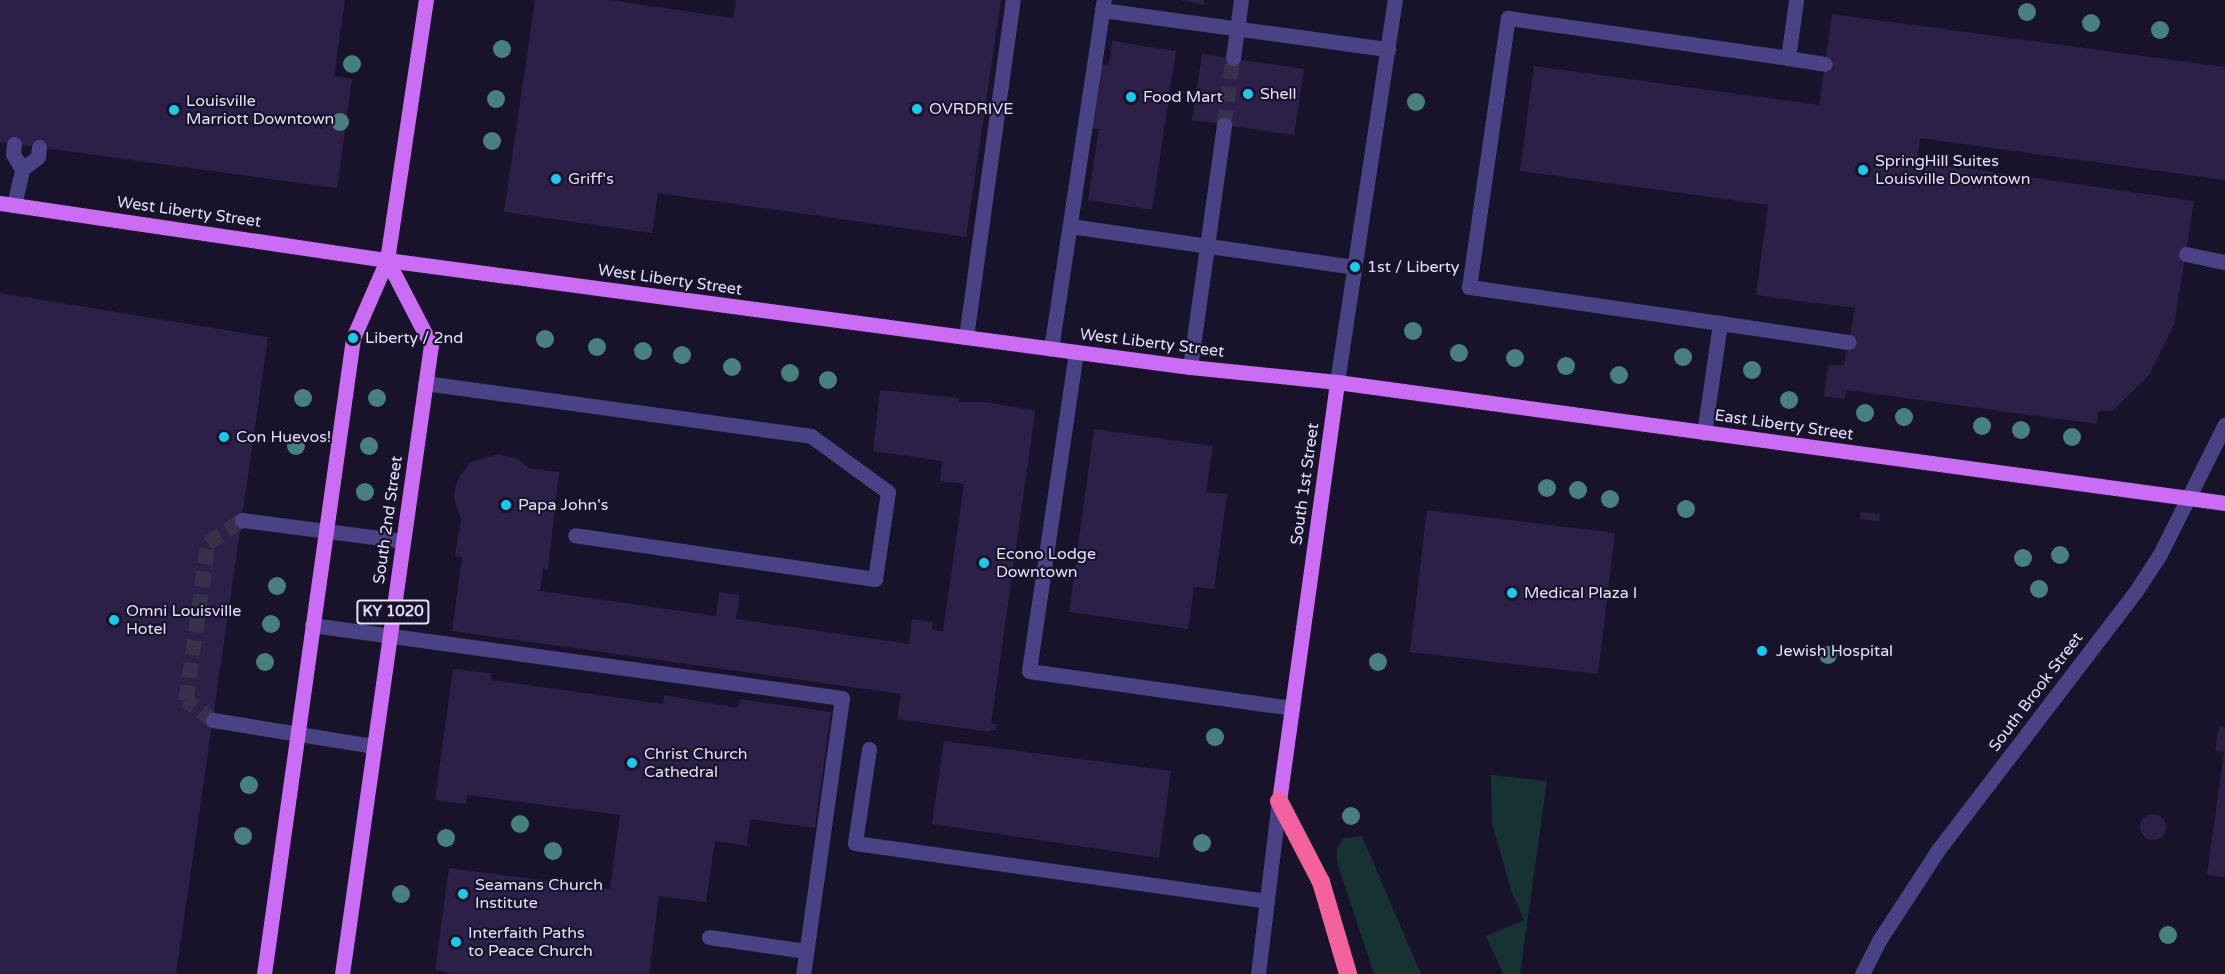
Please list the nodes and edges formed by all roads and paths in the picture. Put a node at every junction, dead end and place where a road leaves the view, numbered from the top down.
1 (426, 0) edge
2 (1013, 0) edge
3 (1241, 0) edge
4 (1395, 0) edge
5 (1796, 0) edge
6 (1103, 5) edge
7 (1238, 29) junction
8 (1388, 50) junction
9 (1233, 58) tunnel mouth
10 (1788, 58) junction
11 (1825, 64) dead end
12 (1224, 124) tunnel mouth
13 (14, 144) dead end
14 (39, 147) dead end
15 (22, 169) junction
16 (7, 204) edge
17 (1070, 226) junction
18 (1207, 246) junction
19 (2186, 254) dead end
20 (387, 260) junction
21 (2225, 262) edge
22 (1355, 267) junction
23 (1720, 322) junction
24 (966, 337) junction
25 (1849, 342) dead end
26 (1051, 349) junction
27 (1076, 352) junction
28 (1190, 367) junction
29 (1337, 382) junction
30 (425, 383) junction
31 (2225, 424) edge
32 (1704, 433) junction
33 (2188, 499) junction
34 (2225, 503) edge
35 (242, 520) tunnel mouth
36 (326, 530) junction
37 (575, 535) dead end
38 (403, 541) junction
39 (312, 624) junction
40 (390, 636) junction
41 (1292, 708) junction
42 (213, 720) tunnel mouth
43 (296, 733) junction
44 (375, 746) junction
45 (869, 749) dead end
46 (1279, 801) junction
47 (1267, 901) junction
48 (709, 938) dead end
49 (806, 951) junction
50 (264, 974) edge
51 (342, 974) edge
52 (802, 974) edge
53 (1258, 974) edge
54 (1348, 974) edge
55 (1862, 974) edge

1 - 20 main road
2 - 24 street
3 - 7 street
4 - 8 street, South 1st Street
5 - 10 street
6 - 7 street
6 - 17 street
7 - 8 street
7 - 9 street
8 - 22 street, South 1st Street
10 - 11 street
10 - 23 street
12 - 18 street
13 - 15 street
14 - 15 street
15 - 16 street
16 - 20 main road, West Liberty Street
17 - 18 street
17 - 26 street
18 - 22 street
18 - 28 street
19 - 21 street
20 - 24 main road, West Liberty Street
20 - 30 main road, South 2nd Street / KY 1020
20 - 36 main road
22 - 29 street, South 1st Street
23 - 25 street
23 - 32 street
24 - 26 main road, West Liberty Street
26 - 27 main road, West Liberty Street
27 - 28 main road, West Liberty Street
27 - 41 street
28 - 29 main road, West Liberty Street
29 - 32 main road, East Liberty Street
29 - 41 main road, South 1st Street
30 - 37 street
30 - 38 main road, South 2nd Street / KY 1020
31 - 33 street, South Brook Street
32 - 33 main road, East Liberty Street
33 - 34 main road, East Liberty Street
33 - 55 street, South Brook Street
35 - 36 street
36 - 38 street
36 - 39 main road
38 - 40 main road, South 2nd Street / KY 1020
39 - 40 street
39 - 43 main road
40 - 44 main road, South 2nd Street / KY 1020
40 - 49 street
41 - 46 main road, South 1st Street
42 - 43 street
43 - 44 street
43 - 50 main road
44 - 51 main road, South 2nd Street / KY 1020
45 - 47 street
46 - 47 street, South 1st Street
46 - 54 highway
47 - 53 street, South 1st Street
48 - 49 street
49 - 52 street

